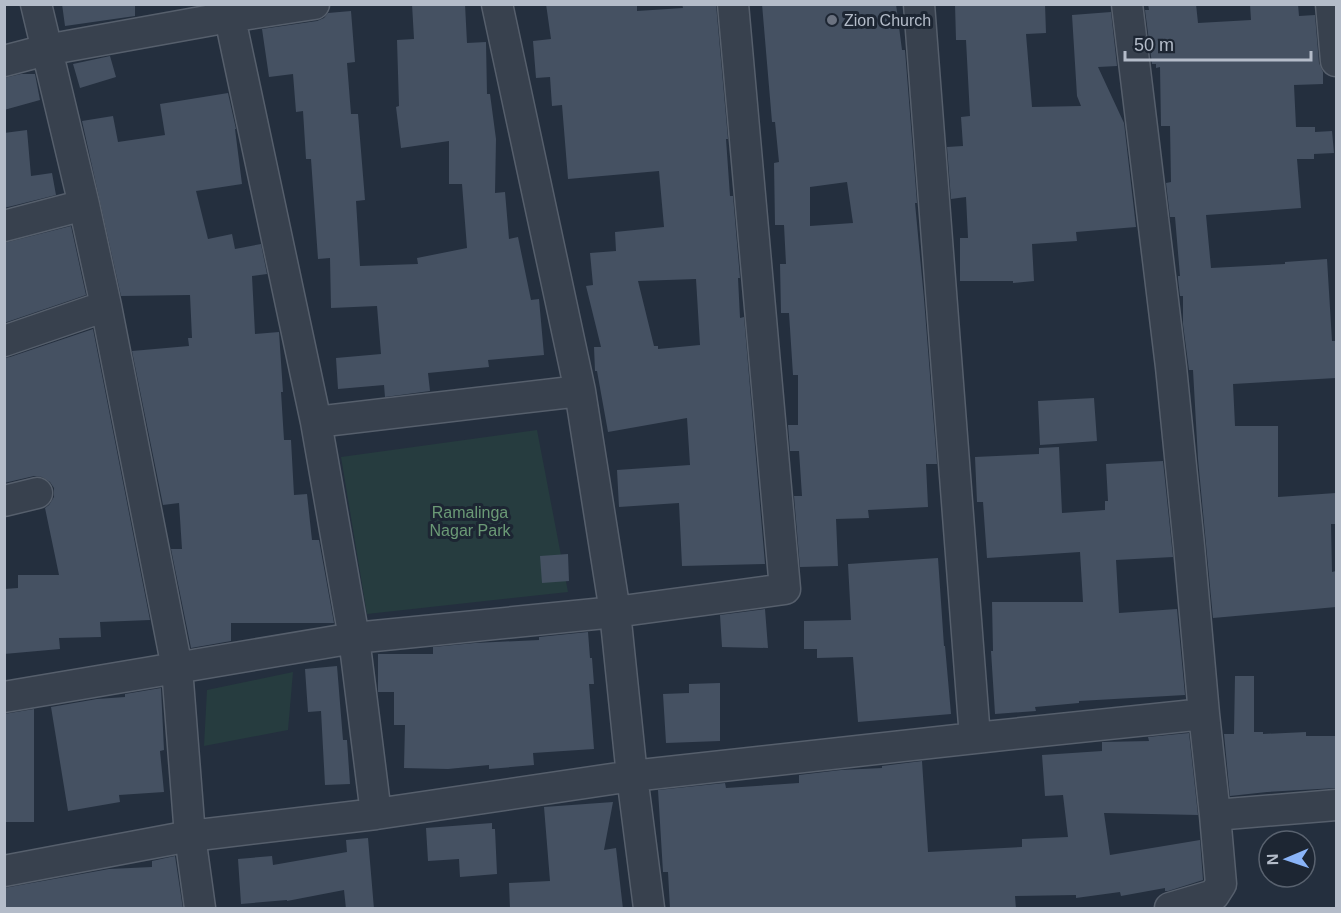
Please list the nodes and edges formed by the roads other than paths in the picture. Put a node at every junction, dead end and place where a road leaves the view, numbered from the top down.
1 (36, 4) edge
2 (314, 4) edge
3 (497, 4) edge
4 (733, 4) edge
5 (919, 4) edge
6 (1127, 4) edge
7 (1331, 4) edge
8 (228, 11) edge
9 (1336, 44) edge
10 (46, 50) junction
11 (4, 61) edge
12 (84, 205) junction
13 (4, 226) edge
14 (106, 306) junction
15 (4, 341) edge
16 (580, 391) junction
17 (316, 422) junction
18 (37, 493) dead end
19 (4, 501) edge
20 (615, 612) junction
21 (354, 638) junction
22 (177, 668) junction
23 (4, 697) edge
24 (1204, 714) junction
25 (975, 738) junction
26 (632, 776) junction
27 (1336, 805) edge
28 (376, 814) junction
29 (1215, 815) junction
30 (190, 836) junction
31 (4, 871) edge
32 (200, 909) edge
33 (649, 909) edge
34 (1170, 909) edge

1 - 10 street
2 - 8 street
3 - 16 street
4 - 20 street
5 - 25 street
6 - 24 street
7 - 9 street
8 - 10 street
8 - 17 street
10 - 11 street
10 - 12 street
12 - 13 street
12 - 14 street
14 - 15 street
14 - 22 street
16 - 17 street
16 - 20 street
17 - 21 street
18 - 19 street
20 - 21 street
20 - 26 street
21 - 22 street
21 - 28 street
22 - 23 street
22 - 30 street
24 - 25 street
24 - 29 street
25 - 26 street
26 - 28 street
26 - 33 street
27 - 29 street
28 - 30 street
29 - 34 street
30 - 31 street
30 - 32 street

